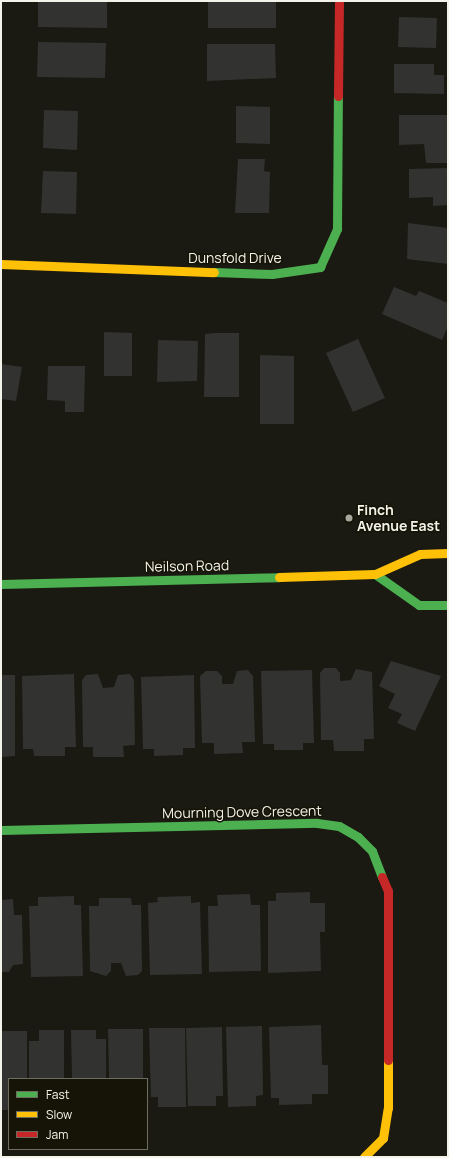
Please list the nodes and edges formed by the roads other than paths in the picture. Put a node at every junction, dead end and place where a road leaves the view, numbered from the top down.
1 (339, 1) edge
2 (1, 264) edge
3 (448, 553) edge
4 (374, 574) junction
5 (1, 584) edge
6 (448, 605) edge
7 (1, 830) edge
8 (364, 1157) edge

1 - 2 street, Dunsfold Drive
3 - 4 street, Neilson Road
4 - 5 street, Neilson Road
4 - 6 street
7 - 8 street, Mourning Dove Crescent

